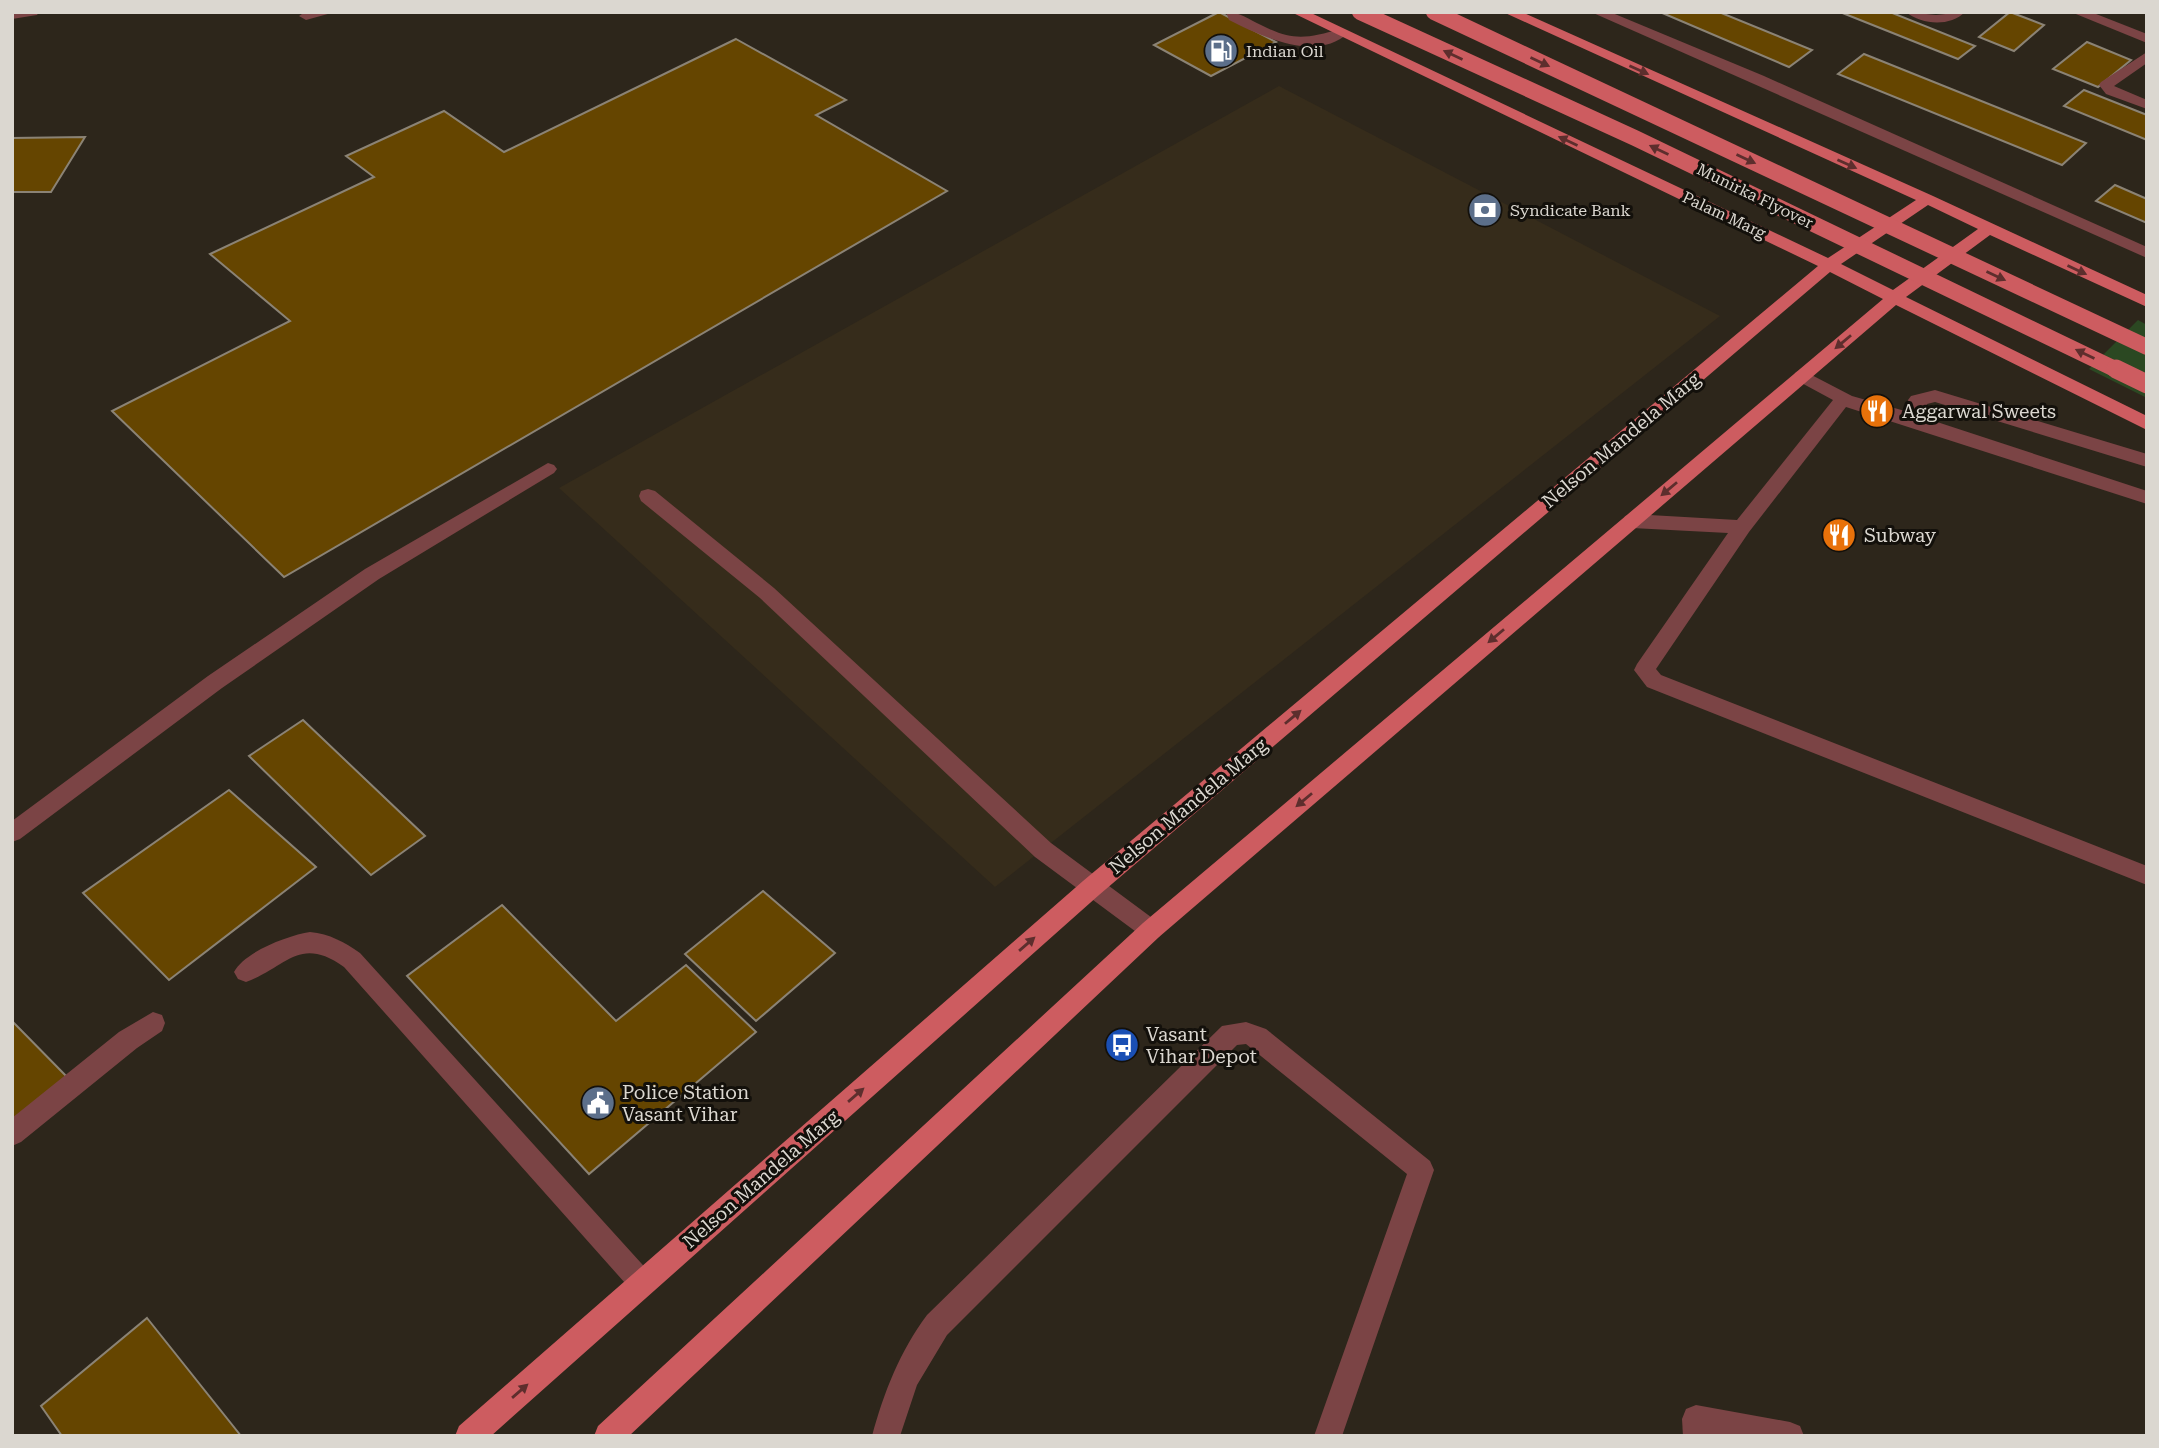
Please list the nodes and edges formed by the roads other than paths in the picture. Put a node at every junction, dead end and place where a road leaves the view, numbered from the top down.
1 (32, 12) edge
2 (328, 12) edge
3 (1233, 12) edge
4 (1298, 12) edge
5 (1360, 12) edge
6 (1434, 12) edge
7 (1510, 12) edge
8 (1598, 12) edge
9 (1913, 12) edge
10 (1958, 12) edge
11 (2078, 12) edge
12 (12, 15) edge
13 (306, 16) dead end
14 (1341, 33) junction
15 (2147, 39) edge
16 (2147, 56) edge
17 (2147, 106) edge
18 (1927, 200) junction
19 (1988, 229) junction
20 (2147, 253) edge
21 (1829, 265) junction
22 (1895, 297) junction
23 (2147, 302) edge
24 (2147, 347) edge
25 (1802, 376) junction
26 (2147, 384) edge
27 (1845, 400) junction
28 (1923, 423) junction
29 (2147, 424) edge
30 (2147, 461) edge
31 (548, 469) dead end
32 (648, 496) dead end
33 (2147, 498) edge
34 (1632, 521) junction
35 (1742, 527) junction
36 (12, 833) edge
37 (2147, 876) edge
38 (1091, 888) junction
39 (1151, 930) junction
40 (246, 972) dead end
41 (153, 1023) dead end
42 (12, 1134) edge
43 (642, 1283) junction
44 (469, 1436) edge
45 (608, 1436) edge
46 (886, 1436) edge
47 (1328, 1436) edge
48 (1697, 1436) edge
49 (1790, 1436) edge

1 - 12 street
2 - 13 street
3 - 14 street
4 - 14 main road, Palam Marg
26 -> 5 main road, Munirka Flyover, bridge
6 -> 24 main road, Munirka Flyover, bridge
7 -> 18 main road
8 - 20 street
9 - 10 street
11 - 15 street
21 -> 14 main road, Palam Marg
16 - 17 street
18 - 19 main road
18 - 21 main road, Nelson Mandela Marg
19 - 22 main road
19 -> 23 main road
21 - 22 main road, Palam Marg
38 -> 21 main road, Nelson Mandela Marg
22 -> 25 main road
22 - 29 main road, Palam Marg
25 - 27 street
25 -> 34 main road
27 - 28 street
27 - 35 street
28 - 30 street
28 - 33 street
31 - 36 street
32 - 38 street
34 - 35 street
34 -> 39 main road
35 - 37 street
38 - 39 street
43 -> 38 main road, Nelson Mandela Marg
39 - 45 main road
40 - 43 street
41 - 42 street
44 -> 43 main road, Nelson Mandela Marg
46 - 47 street
48 - 49 street

